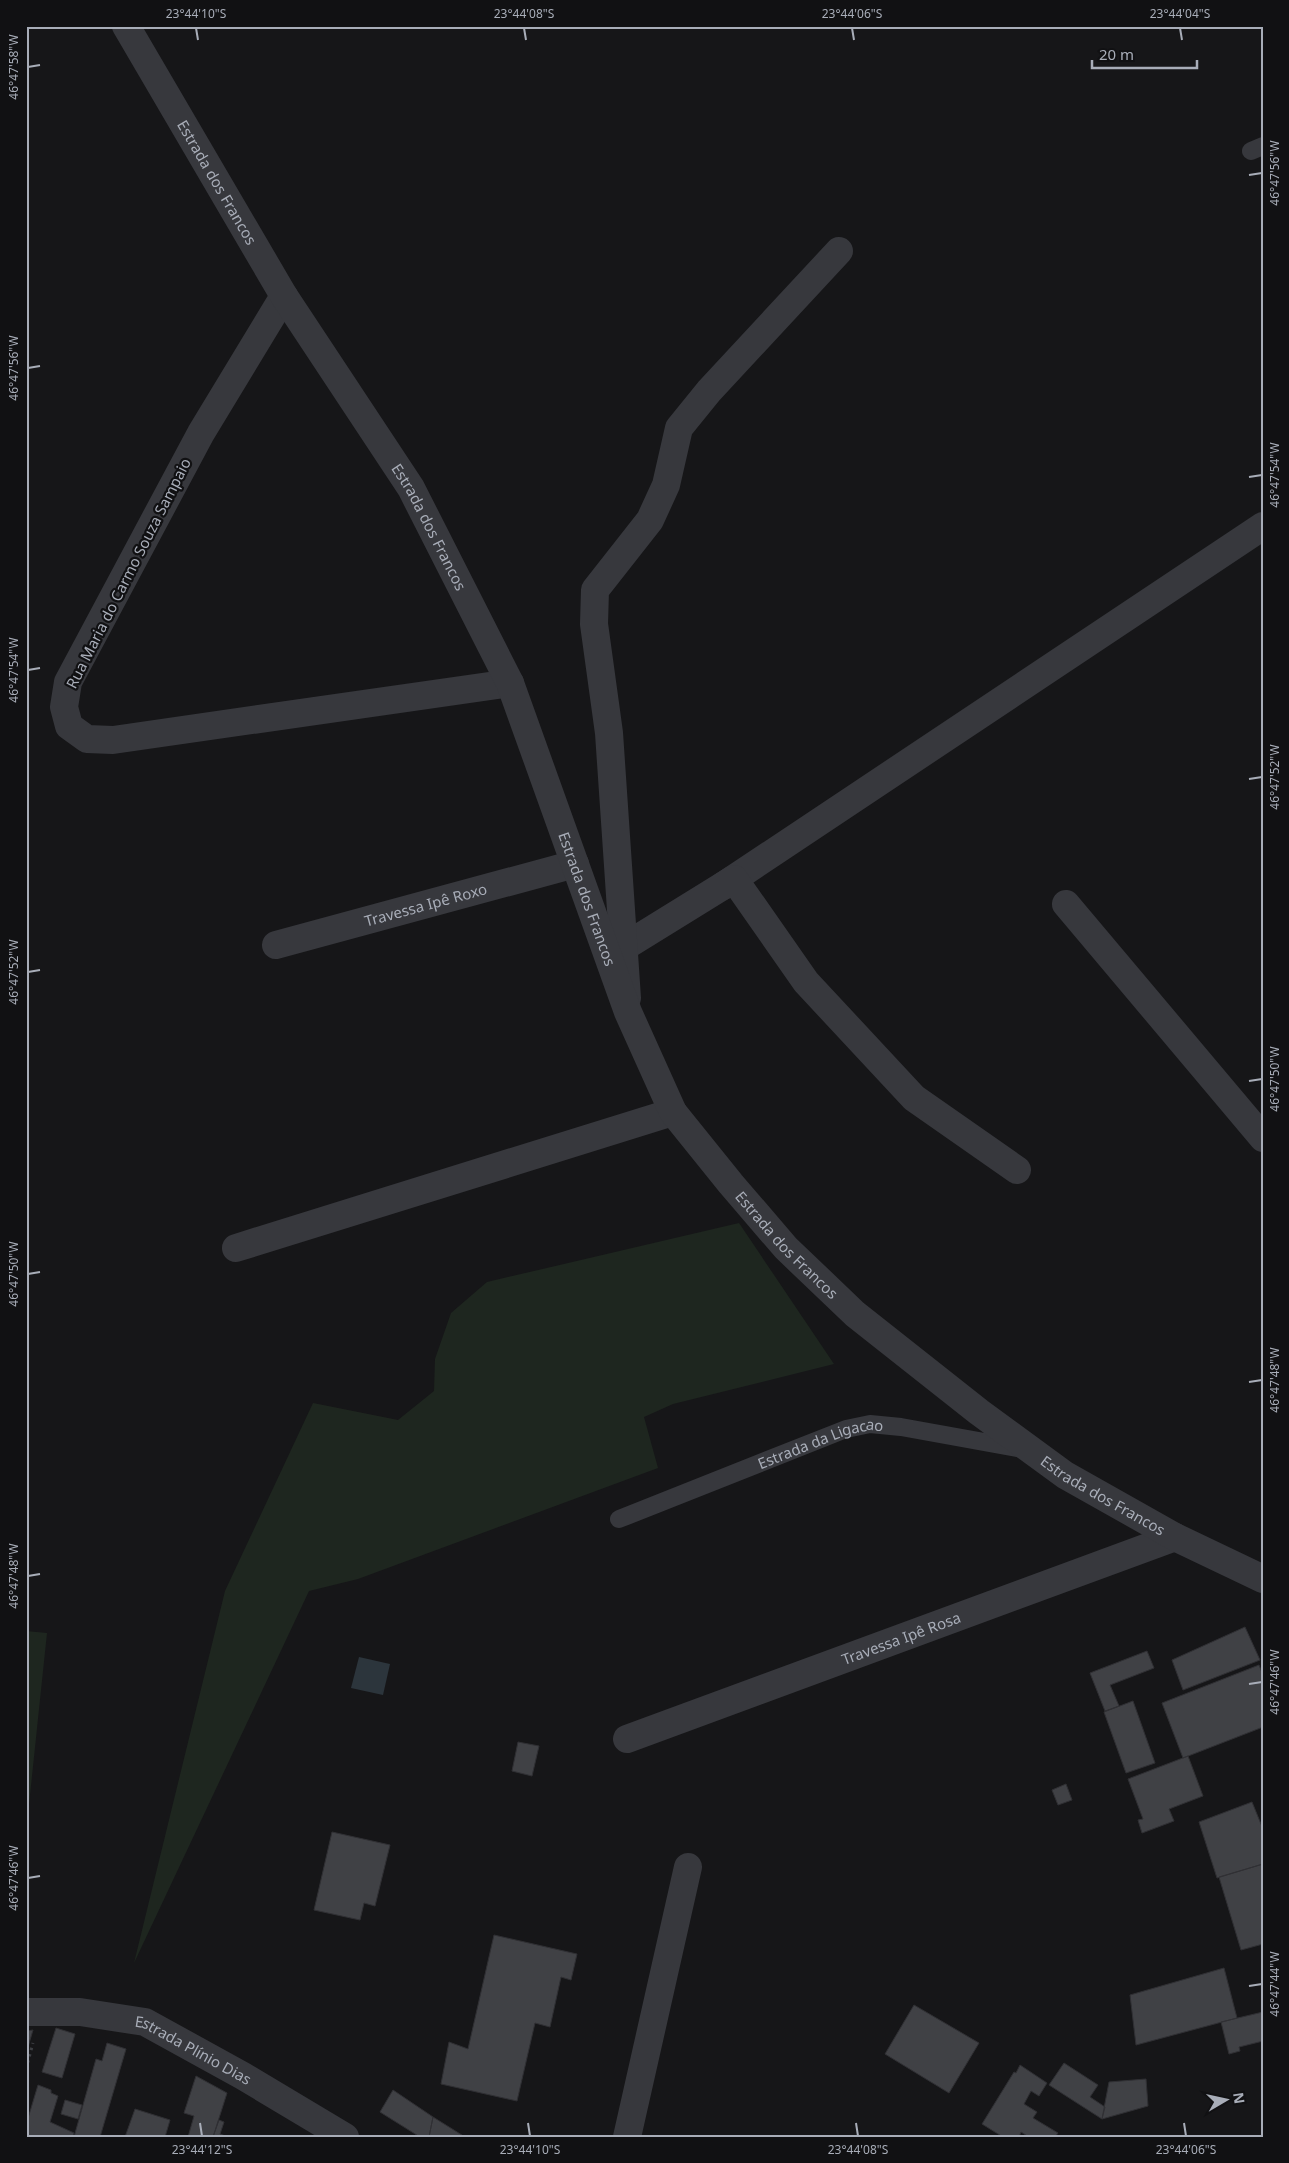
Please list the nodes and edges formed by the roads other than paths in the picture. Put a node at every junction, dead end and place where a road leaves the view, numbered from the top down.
1 (126, 26) edge
2 (839, 251) dead end
3 (284, 296) junction
4 (1263, 526) edge
5 (510, 683) junction
6 (575, 864) junction
7 (723, 886) junction
8 (1066, 904) dead end
9 (276, 945) dead end
10 (624, 947) junction
11 (628, 1012) junction
12 (673, 1112) junction
13 (1263, 1138) edge
14 (1017, 1170) dead end
15 (236, 1248) dead end
16 (1031, 1450) junction
17 (619, 1519) dead end
18 (1175, 1537) junction
19 (1263, 1579) edge
20 (627, 1739) dead end
21 (688, 1867) dead end
22 (26, 2012) edge
23 (345, 2137) edge
24 (626, 2137) edge

1 - 3 street, Estrada dos Francos
2 - 10 street
3 - 5 street, Estrada dos Francos
3 - 5 street, Rua Maria do Carmo Souza Sampaio
4 - 7 street
5 - 6 street, Estrada dos Francos
6 - 9 street, Travessa Ipê Roxo
6 - 11 street, Estrada dos Francos
7 - 10 street
7 - 14 street
8 - 13 street
10 - 11 street
11 - 12 street, Estrada dos Francos
12 - 15 street
12 - 16 street, Estrada dos Francos
16 - 17 lane, Estrada da Ligacao
16 - 18 street, Estrada dos Francos
18 - 19 street, Estrada dos Francos
18 - 20 street, Travessa Ipê Rosa
21 - 24 street
22 - 23 street, Estrada Plínio Dias

